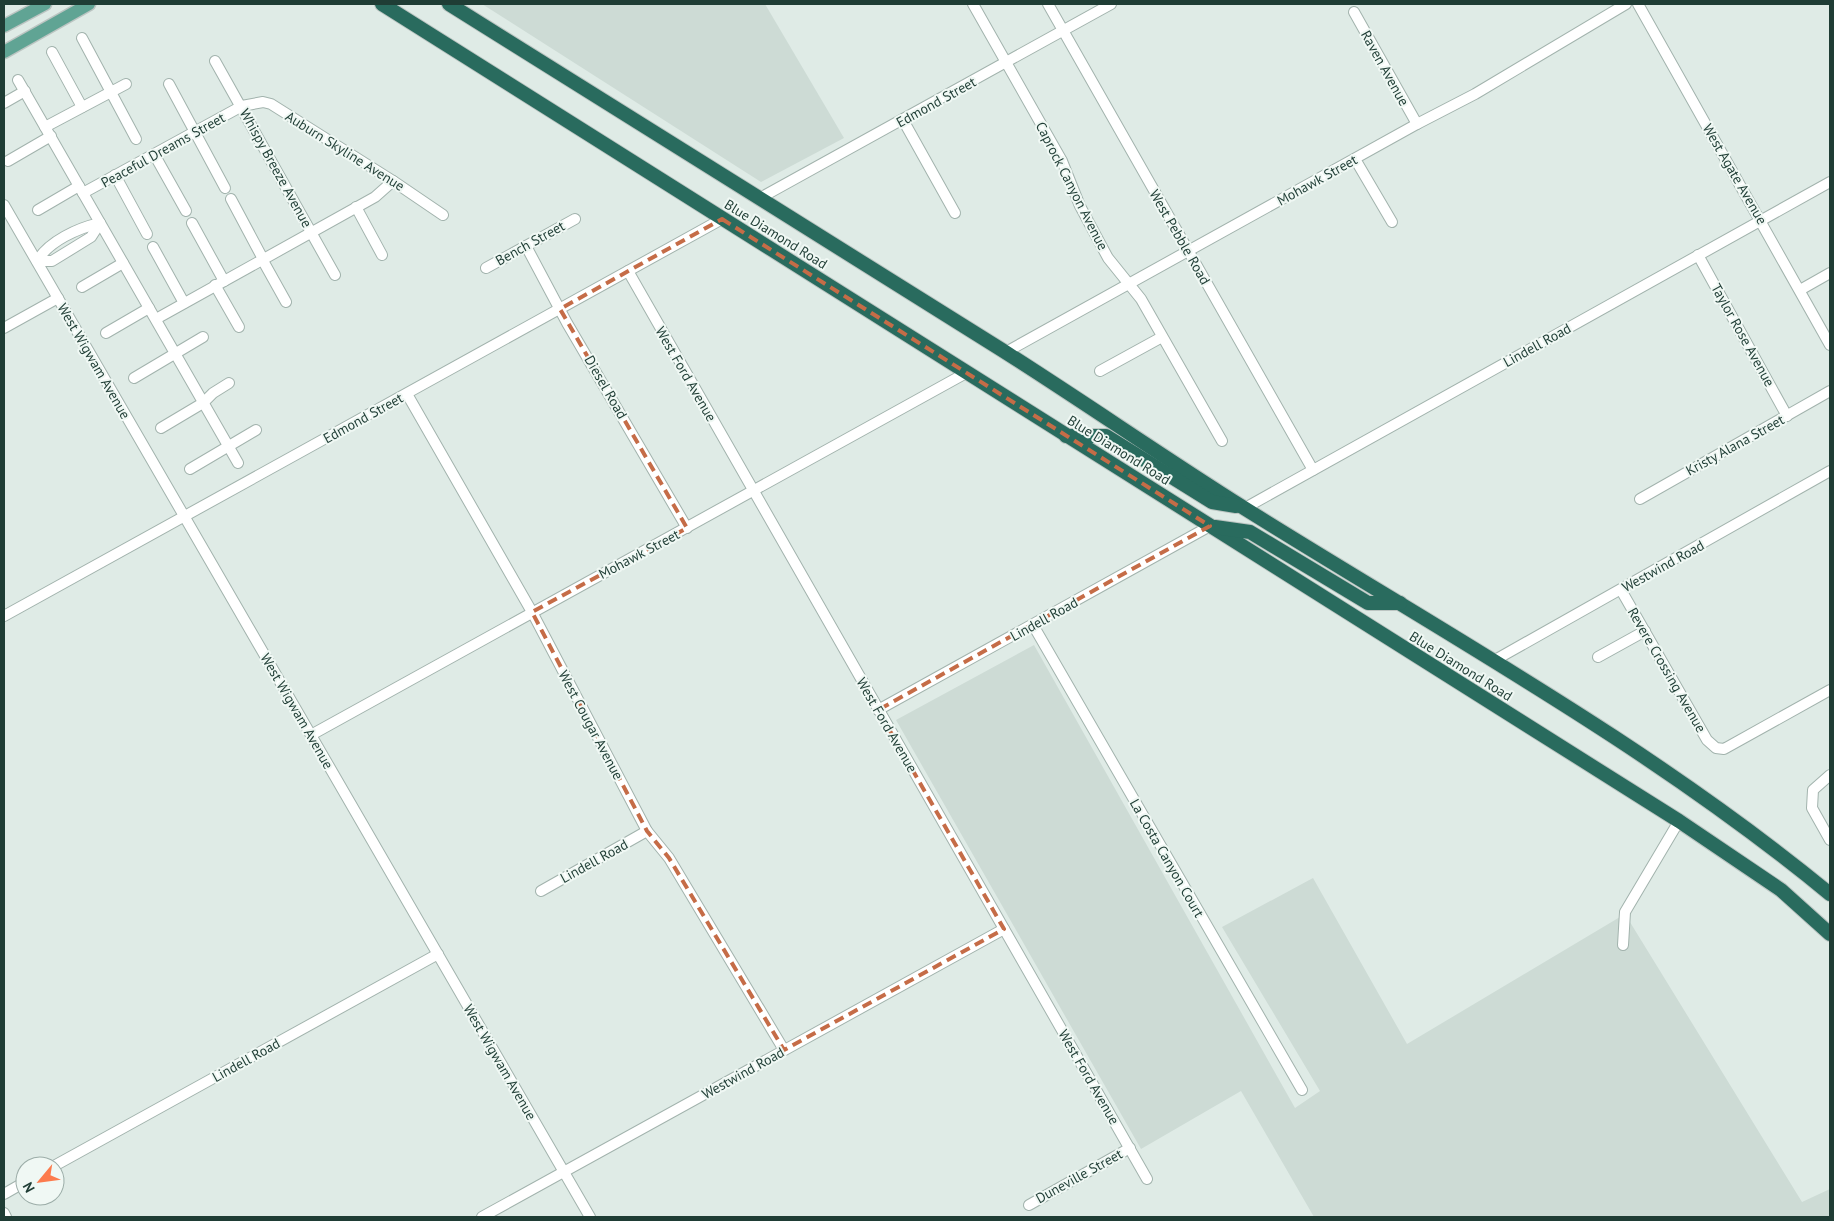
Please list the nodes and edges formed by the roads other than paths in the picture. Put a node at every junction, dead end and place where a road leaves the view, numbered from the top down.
1 (44, 4) edge
2 (89, 4) edge
3 (382, 4) edge
4 (449, 4) edge
5 (973, 4) edge
6 (1048, 4) edge
7 (1112, 4) edge
8 (1626, 4) edge
9 (1638, 4) edge
10 (1354, 12) dead end
11 (4, 26) edge
12 (1064, 31) junction
13 (82, 38) dead end
14 (4, 52) edge
15 (52, 52) dead end
16 (215, 60) dead end
17 (1006, 63) junction
18 (18, 80) dead end
19 (126, 84) dead end
20 (169, 84) dead end
21 (25, 91) junction
22 (111, 92) junction
23 (4, 103) edge
24 (242, 106) junction
25 (82, 107) junction
26 (903, 120) junction
27 (1417, 124) junction
28 (48, 132) junction
29 (195, 132) junction
30 (136, 139) dead end
31 (154, 154) junction
32 (1355, 159) junction
33 (8, 161) dead end
34 (115, 175) junction
35 (393, 181) junction
36 (1830, 182) edge
37 (225, 188) dead end
38 (81, 189) junction
39 (760, 198) junction
40 (231, 199) dead end
41 (4, 205) edge
42 (356, 207) junction
43 (38, 210) dead end
44 (186, 210) dead end
45 (955, 213) dead end
46 (443, 215) dead end
47 (575, 219) dead end
48 (722, 219) junction
49 (1761, 220) junction
50 (1392, 222) dead end
51 (100, 223) junction
52 (192, 223) dead end
53 (311, 232) junction
54 (147, 234) dead end
55 (526, 246) junction
56 (153, 248) dead end
57 (1188, 252) junction
58 (382, 255) dead end
59 (1698, 255) junction
60 (263, 259) junction
61 (37, 261) junction
62 (123, 262) junction
63 (486, 268) dead end
64 (628, 271) junction
65 (1830, 273) edge
66 (335, 275) dead end
67 (220, 283) junction
68 (1130, 284) junction
69 (82, 288) dead end
70 (1800, 290) junction
71 (58, 298) junction
72 (286, 302) dead end
73 (184, 303) junction
74 (149, 308) junction
75 (560, 309) junction
76 (156, 319) junction
77 (239, 327) dead end
78 (4, 328) edge
79 (106, 333) dead end
80 (203, 337) dead end
81 (1162, 337) junction
82 (1830, 345) edge
83 (1006, 352) junction
84 (176, 354) junction
85 (1100, 371) dead end
86 (966, 373) junction
87 (134, 378) dead end
88 (229, 383) dead end
89 (1830, 391) edge
90 (407, 394) junction
91 (204, 403) junction
92 (1788, 416) junction
93 (161, 428) dead end
94 (256, 430) dead end
95 (1066, 436) junction
96 (1222, 441) dead end
97 (228, 446) junction
98 (238, 463) dead end
99 (190, 469) dead end
100 (1313, 470) junction
101 (1830, 471) edge
102 (753, 490) junction
103 (1640, 499) dead end
104 (1244, 508) junction
105 (185, 516) junction
106 (1210, 526) junction
107 (687, 528) junction
108 (1621, 590) junction
109 (1401, 603) junction
110 (532, 612) junction
111 (4, 616) edge
112 (1033, 625) junction
113 (1646, 631) junction
114 (1598, 658) dead end
115 (1495, 660) junction
116 (1830, 690) edge
117 (878, 710) junction
118 (311, 735) junction
119 (1830, 775) edge
120 (1679, 821) junction
121 (647, 831) junction
122 (1830, 840) edge
123 (541, 891) dead end
124 (1830, 894) edge
125 (1004, 929) junction
126 (1830, 934) edge
127 (1623, 945) dead end
128 (438, 954) junction
129 (784, 1050) junction
130 (1302, 1090) dead end
131 (1130, 1148) junction
132 (65, 1160) edge
133 (564, 1172) junction
134 (1148, 1179) dead end
135 (15, 1188) edge
136 (4, 1194) edge
137 (1029, 1205) dead end
138 (4, 1213) edge
139 (6, 1217) edge
140 (482, 1217) edge
141 (590, 1217) edge

1 - 11 main road
2 - 14 main road
3 - 48 highway, Blue Diamond Road
4 - 39 highway, Blue Diamond Road
5 - 17 street, Caprock Canyon Avenue
6 - 12 street, West Pebble Road
7 - 12 street, Edmond Street
8 - 27 street, Mohawk Street
9 - 49 street, West Agate Avenue
10 - 27 street, Raven Avenue
12 - 17 street, Edmond Street
12 - 57 street, West Pebble Road
13 - 22 street
15 - 25 street
16 - 24 street, Whispy Breeze Avenue
17 - 26 street, Edmond Street
17 - 68 street, Caprock Canyon Avenue
18 - 21 street
19 - 22 street
20 - 29 street
21 - 23 street
21 - 28 street
22 - 25 street
22 - 30 street
24 - 29 street, Peaceful Dreams Street
24 - 35 street, Auburn Skyline Avenue
24 - 53 street, Whispy Breeze Avenue
25 - 28 street
26 - 39 street, Edmond Street
26 - 45 street
27 - 32 street, Mohawk Street
28 - 33 street
28 - 38 street
29 - 31 street, Peaceful Dreams Street
29 - 37 street
31 - 34 street, Peaceful Dreams Street
31 - 44 street
32 - 50 street
32 - 57 street, Mohawk Street
34 - 38 street, Peaceful Dreams Street
34 - 54 street
35 - 42 street
35 - 46 street, Auburn Skyline Avenue
36 - 49 street, Lindell Road
38 - 43 street, Peaceful Dreams Street
38 - 51 street
39 - 83 highway, Blue Diamond Road
40 - 60 street
41 - 61 street, West Wigwam Avenue
42 - 53 street
42 - 58 street
47 - 55 street, Bench Street
48 - 64 street, Edmond Street
48 - 86 highway, Blue Diamond Road
49 - 59 street, Lindell Road
49 - 70 street, West Agate Avenue
51 - 61 street
51 - 62 street
52 - 67 street
53 - 60 street
53 - 66 street, Whispy Breeze Avenue
55 - 63 street, Bench Street
55 - 75 street, Diesel Road
56 - 73 street
57 - 68 street, Mohawk Street
57 - 100 street, West Pebble Road
59 - 92 street, Taylor Rose Avenue
59 - 100 street, Lindell Road
60 - 67 street
60 - 72 street
61 - 71 street, West Wigwam Avenue
62 - 69 street
62 - 74 street
64 - 75 street, Edmond Street
64 - 102 street, West Ford Avenue
65 - 70 street
67 - 73 street
67 - 77 street
68 - 81 street, Caprock Canyon Avenue
68 - 83 street, Mohawk Street
70 - 82 street, West Agate Avenue
71 - 78 street
71 - 105 street, West Wigwam Avenue
73 - 76 street
74 - 76 street
74 - 79 street
75 - 90 street, Edmond Street
75 - 107 street, Diesel Road
76 - 84 street
80 - 84 street
81 - 85 street
81 - 96 street, Caprock Canyon Avenue
83 - 104 highway, Blue Diamond Road
84 - 87 street
84 - 91 street
86 - 95 highway, Blue Diamond Road
86 - 102 street, Mohawk Street
88 - 91 street
89 - 92 street, Kristy Alana Street
90 - 105 street, Edmond Street
90 - 110 street, West Cougar Avenue
91 - 93 street
91 - 97 street
92 - 103 street, Kristy Alana Street
94 - 97 street
95 - 104 highway
95 - 106 highway, Blue Diamond Road
97 - 98 street
97 - 99 street
100 - 104 street, Lindell Road
101 - 108 street, Westwind Road
102 - 107 street, Mohawk Street
102 - 117 street, West Ford Avenue
104 - 109 highway, Blue Diamond Road
105 - 111 street, Edmond Street
105 - 118 street, West Wigwam Avenue
106 - 109 highway
106 - 112 street, Lindell Road
106 - 120 highway, Blue Diamond Road
107 - 110 street, Mohawk Street
108 - 113 street, Revere Crossing Avenue
108 - 115 street, Westwind Road
109 - 115 highway, Blue Diamond Road
110 - 118 street, Mohawk Street
110 - 121 street, West Cougar Avenue
112 - 117 street, Lindell Road
112 - 130 street, La Costa Canyon Court
113 - 114 street
113 - 116 street, Revere Crossing Avenue
115 - 124 highway, Blue Diamond Road
117 - 125 street, West Ford Avenue
118 - 128 street, West Wigwam Avenue
119 - 122 street
120 - 126 highway, Blue Diamond Road
120 - 127 street
121 - 123 street, Lindell Road
121 - 129 street, West Cougar Avenue
125 - 129 street, Westwind Road
125 - 131 street, West Ford Avenue
128 - 132 street, Lindell Road
128 - 133 street, West Wigwam Avenue
129 - 133 street, Westwind Road
131 - 134 street, West Ford Avenue
131 - 137 street, Duneville Street
133 - 140 street, Westwind Road
133 - 141 street, West Wigwam Avenue
135 - 136 street
138 - 139 street

